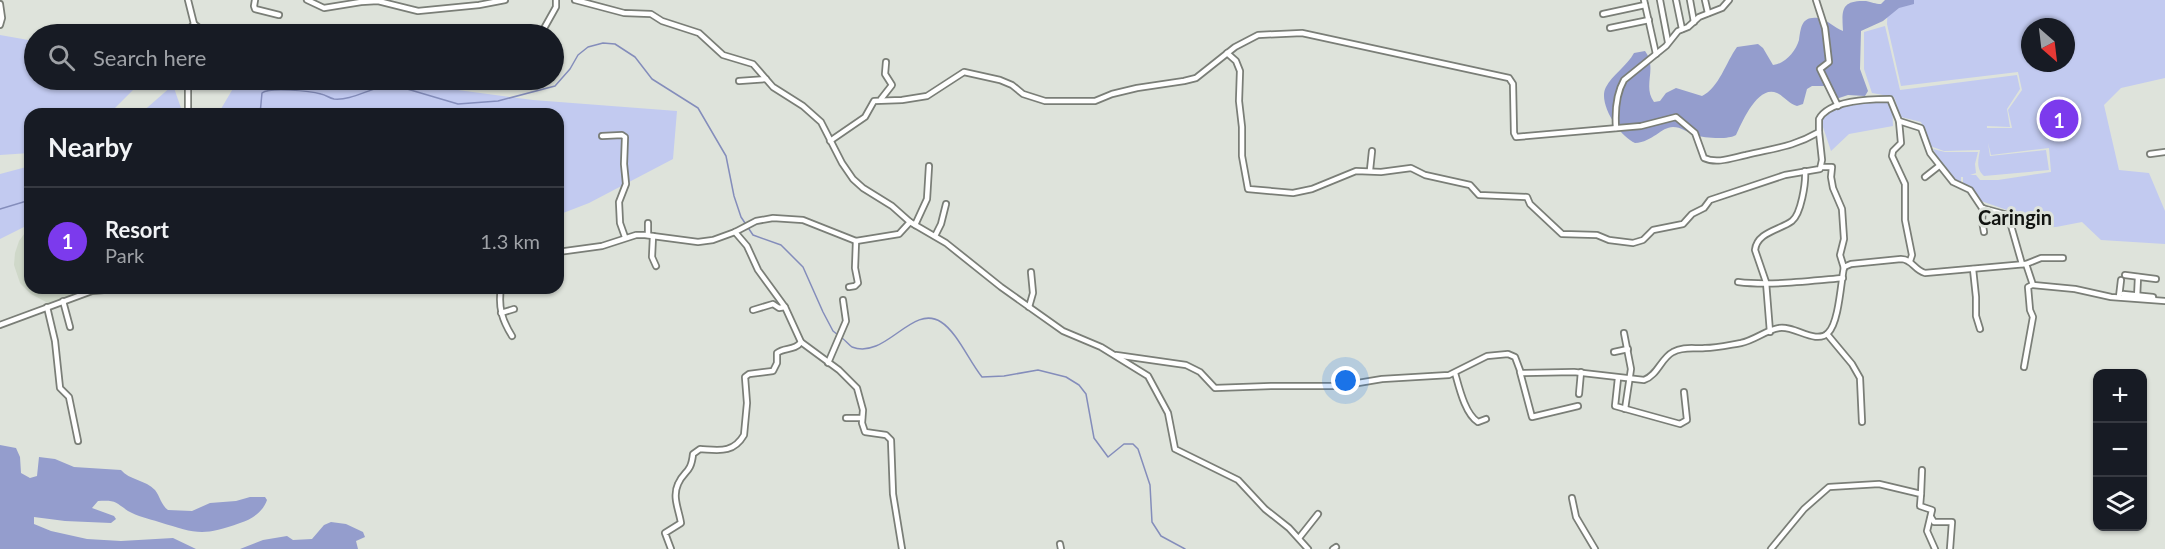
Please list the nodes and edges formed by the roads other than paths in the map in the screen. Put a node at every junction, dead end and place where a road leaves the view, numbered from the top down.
1 (188, 0) edge
2 (255, 0) edge
3 (306, 0) edge
4 (378, 0) edge
5 (505, 0) edge
6 (556, 0) edge
7 (575, 0) edge
8 (1660, 0) edge
9 (1676, 0) edge
10 (1698, 0) edge
11 (1705, 0) edge
12 (1729, 0) edge
13 (1816, 0) edge
14 (1690, 1) edge
15 (1645, 2) edge
16 (0, 4) edge
17 (1708, 13) junction
18 (1603, 14) dead end
19 (279, 15) dead end
20 (1649, 20) junction
21 (1694, 22) junction
22 (194, 24) edge
23 (546, 24) edge
24 (0, 25) edge
25 (1610, 28) dead end
26 (1682, 29) junction
27 (1668, 42) junction
28 (1227, 53) junction
29 (1656, 54) junction
30 (886, 62) dead end
31 (766, 79) junction
32 (739, 81) dead end
33 (188, 90) edge
34 (881, 99) junction
35 (1838, 106) junction
36 (188, 108) edge
37 (1899, 121) junction
38 (1616, 128) junction
39 (1819, 132) junction
40 (602, 136) dead end
41 (830, 141) junction
42 (1372, 151) dead end
43 (2165, 152) edge
44 (2150, 154) dead end
45 (930, 166) dead end
46 (1939, 166) junction
47 (1822, 167) junction
48 (1370, 170) junction
49 (1806, 171) junction
50 (1925, 177) dead end
51 (946, 204) dead end
52 (1983, 208) junction
53 (648, 223) dead end
54 (913, 223) junction
55 (735, 232) junction
56 (1984, 232) dead end
57 (650, 235) junction
58 (625, 237) junction
59 (935, 237) junction
60 (856, 241) junction
61 (564, 251) edge
62 (2063, 258) dead end
63 (1910, 261) junction
64 (2024, 264) junction
65 (656, 266) dead end
66 (1844, 268) junction
67 (1973, 269) junction
68 (1031, 272) dead end
69 (2138, 277) junction
70 (1843, 278) junction
71 (2156, 279) dead end
72 (1738, 282) dead end
73 (1766, 282) junction
74 (2032, 285) junction
75 (849, 287) dead end
76 (83, 294) edge
77 (501, 294) edge
78 (2121, 296) junction
79 (2137, 297) junction
80 (2153, 297) dead end
81 (843, 300) dead end
82 (63, 301) junction
83 (2165, 301) edge
84 (47, 307) junction
85 (785, 307) junction
86 (1029, 307) junction
87 (514, 309) dead end
88 (753, 310) dead end
89 (501, 313) junction
90 (1975, 313) junction
91 (1983, 313) dead end
92 (0, 325) edge
93 (70, 327) dead end
94 (1980, 329) dead end
95 (1770, 332) junction
96 (1624, 333) dead end
97 (1827, 334) junction
98 (512, 336) dead end
99 (801, 342) junction
100 (1628, 349) junction
101 (1614, 351) dead end
102 (1116, 355) junction
103 (828, 363) junction
104 (2024, 367) dead end
105 (1520, 372) junction
106 (1581, 372) junction
107 (1455, 373) junction
108 (1618, 378) junction
109 (1629, 379) junction
110 (1684, 392) dead end
111 (1579, 394) dead end
112 (1578, 406) dead end
113 (1624, 409) junction
114 (846, 418) dead end
115 (862, 418) junction
116 (1486, 419) dead end
117 (1862, 422) dead end
118 (78, 441) dead end
119 (1922, 470) dead end
120 (1921, 494) junction
121 (1572, 498) dead end
122 (1318, 514) dead end
123 (1931, 515) junction
124 (1299, 538) junction
125 (671, 549) edge
126 (902, 549) edge
127 (1308, 549) edge
128 (1594, 549) edge
129 (1771, 549) edge
130 (1935, 549) edge
131 (1950, 549) edge

1 - 22 street
2 - 19 street
3 - 4 street
4 - 5 street
6 - 23 street
7 - 31 street
8 - 27 street
9 - 26 street
10 - 14 street
11 - 17 street
12 - 17 street
13 - 35 street
14 - 21 street
15 - 18 street
15 - 20 street
16 - 24 street
17 - 21 street
20 - 25 street
20 - 29 street
21 - 26 street
26 - 27 street
27 - 29 street
28 - 34 street
28 - 38 street
28 - 48 street
29 - 38 street
30 - 34 street
31 - 32 street
31 - 41 street
33 - 36 street
34 - 41 street
35 - 37 street
35 - 39 street
37 - 46 street
37 - 63 street
38 - 39 street
39 - 47 street
40 - 58 street
41 - 54 street
42 - 48 street
43 - 44 street
45 - 54 street
46 - 50 street
46 - 52 street
47 - 49 street
47 - 66 street
48 - 49 street
49 - 73 street
51 - 59 street
52 - 56 street
52 - 64 street
53 - 57 street
54 - 59 street
54 - 60 street
55 - 57 street
55 - 60 street
55 - 85 street
57 - 58 street
57 - 65 street
58 - 61 street
59 - 86 street
60 - 75 street
62 - 64 street
63 - 66 street
63 - 67 street
64 - 67 street
64 - 74 street
66 - 70 street
67 - 90 street
68 - 86 street
69 - 71 street
69 - 78 street
69 - 79 street
70 - 73 street
70 - 97 street
72 - 73 street
73 - 95 street
74 - 78 street
74 - 104 street
76 - 82 street
77 - 89 street
78 - 79 street
79 - 80 street
79 - 83 street
81 - 103 street
82 - 84 street
82 - 93 street
84 - 92 street
84 - 118 street
85 - 88 street
85 - 99 street
86 - 102 street
87 - 89 street
89 - 98 street
90 - 91 street
90 - 94 street
95 - 97 street
95 - 109 street
96 - 100 street
97 - 117 street
99 - 103 street
99 - 125 street
100 - 101 street
100 - 109 street
102 - 107 street
102 - 124 street
103 - 115 street
105 - 106 street
105 - 107 street
105 - 112 street
106 - 108 street
106 - 111 street
107 - 116 street
108 - 109 street
108 - 113 street
109 - 113 street
110 - 113 street
114 - 115 street
115 - 126 street
119 - 120 street
120 - 123 street
120 - 129 street
121 - 128 street
122 - 124 street
123 - 130 street
123 - 131 street
124 - 127 street

